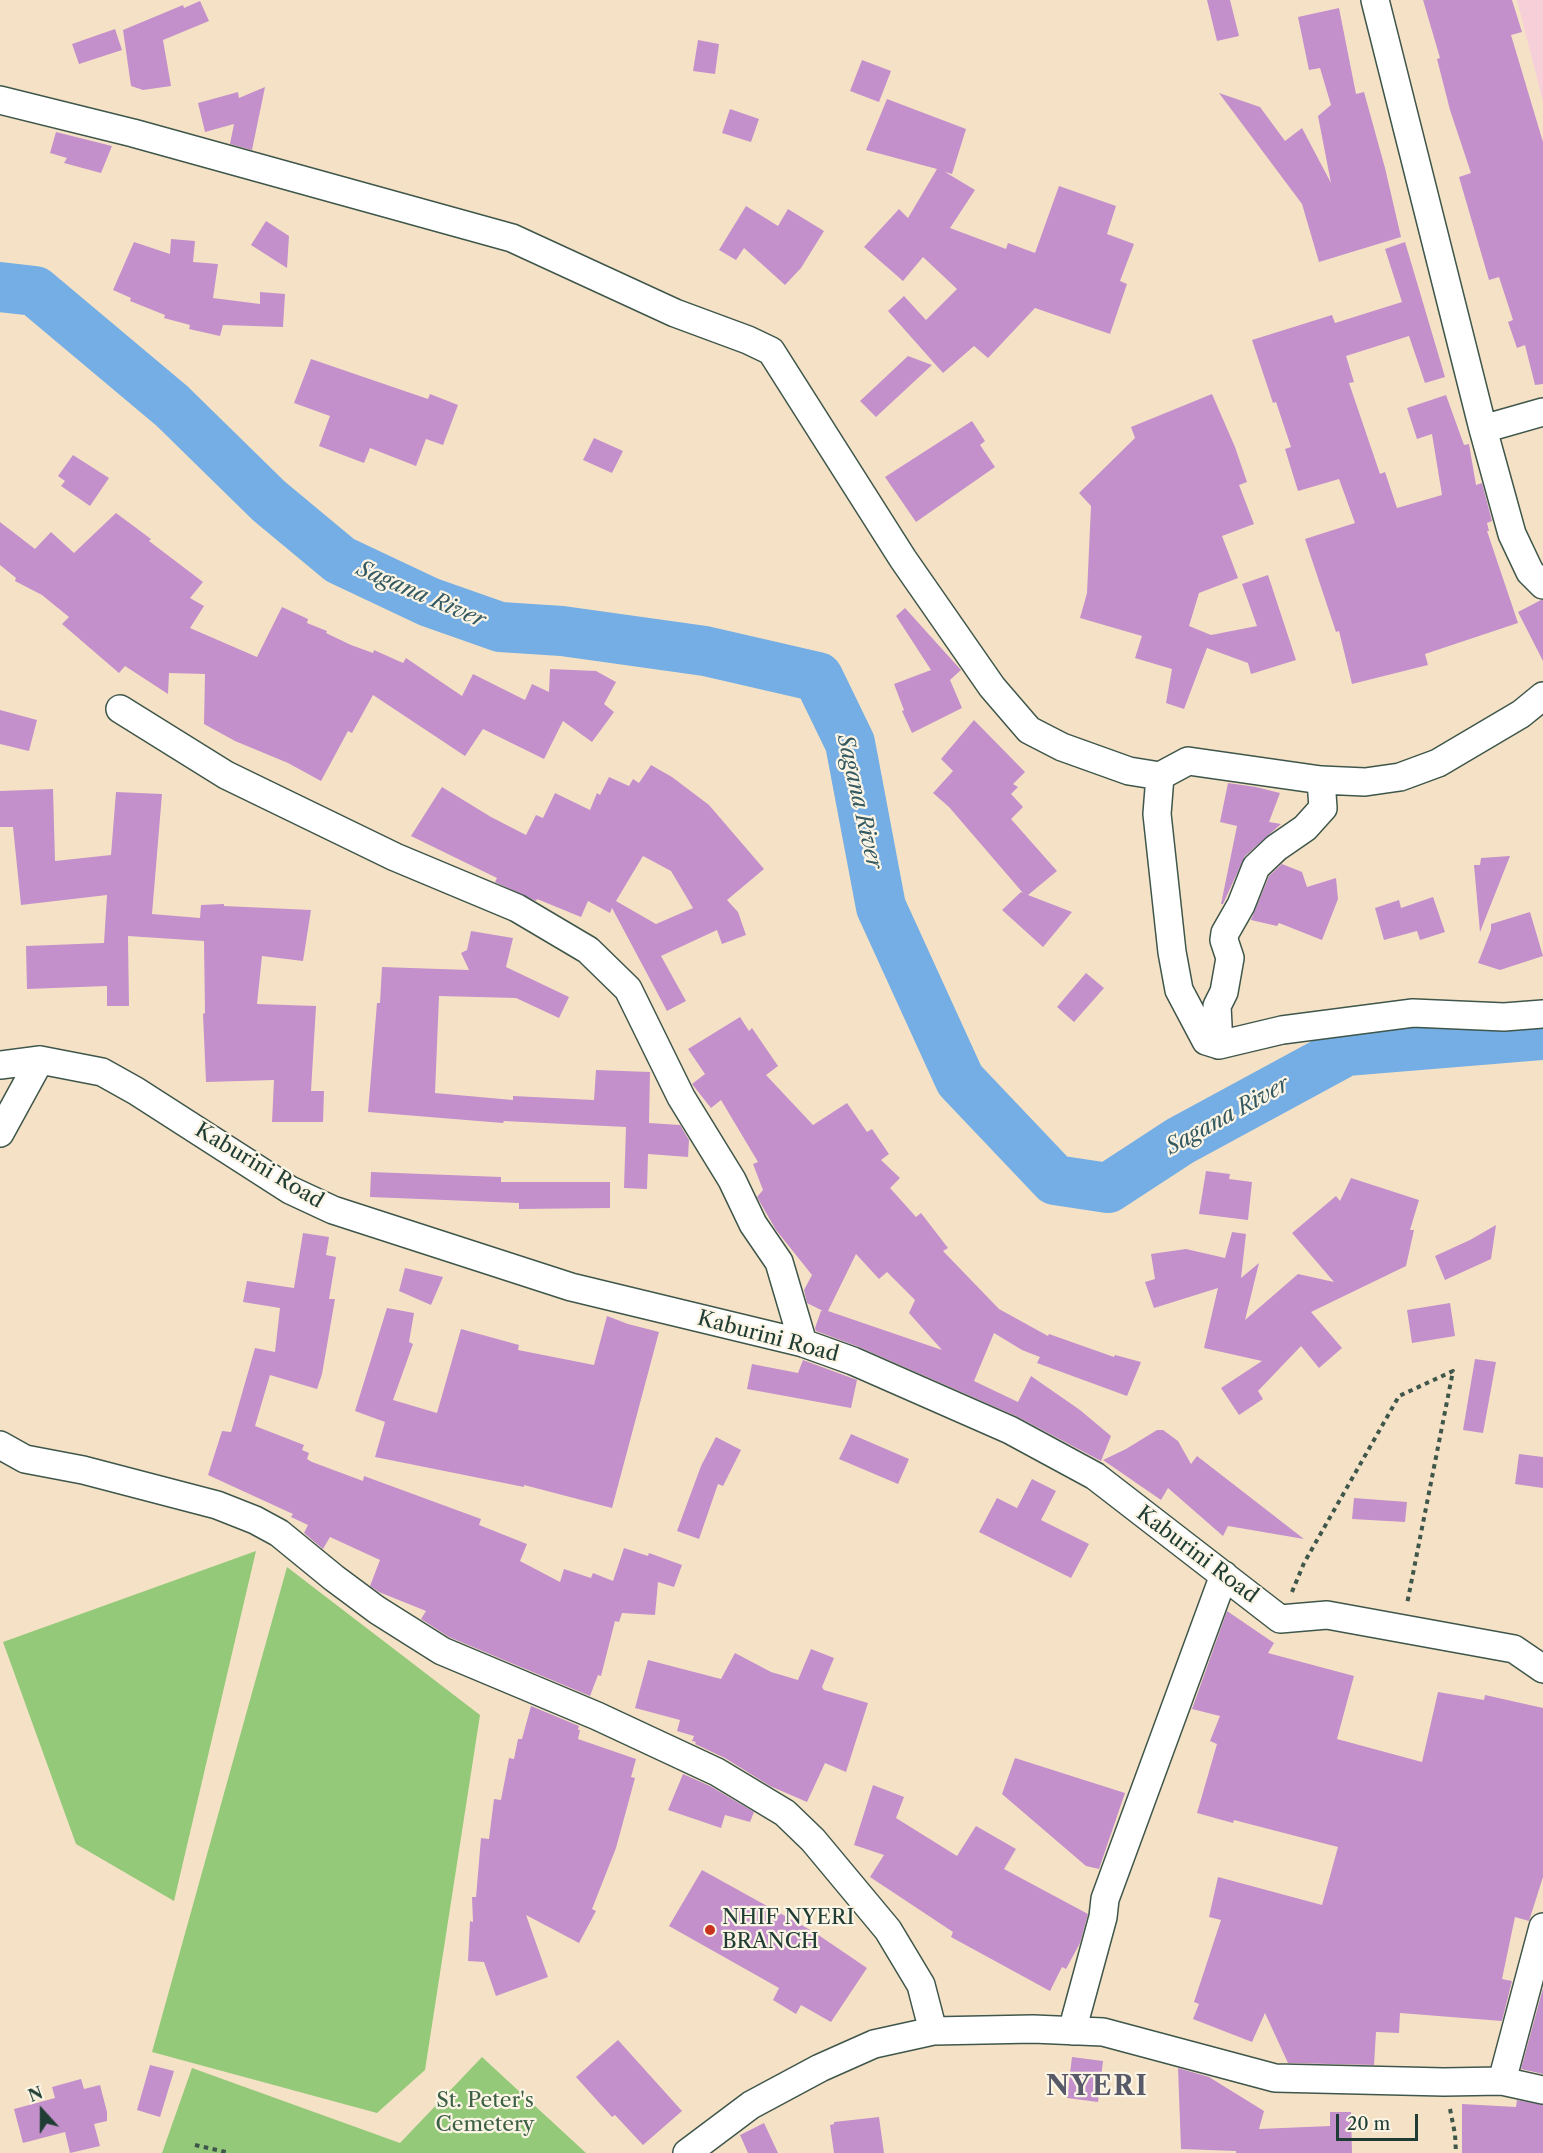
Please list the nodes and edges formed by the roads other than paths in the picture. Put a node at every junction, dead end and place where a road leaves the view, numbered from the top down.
1 (1375, 0) edge
2 (0, 100) edge
3 (1543, 412) edge
4 (1483, 429) junction
5 (1543, 585) edge
6 (1543, 696) edge
7 (120, 709) dead end
8 (1160, 776) junction
9 (1321, 780) junction
10 (1543, 1014) edge
11 (1219, 1045) junction
12 (40, 1060) junction
13 (0, 1065) edge
14 (0, 1133) edge
15 (803, 1343) junction
16 (0, 1445) edge
17 (1224, 1575) junction
18 (1543, 1669) edge
19 (1543, 1927) edge
20 (933, 2031) junction
21 (1072, 2031) junction
22 (1502, 2081) junction
23 (1543, 2091) edge
24 (687, 2153) edge

1 - 4 street
2 - 8 street
3 - 4 street
4 - 5 street
6 - 9 street
7 - 15 street
8 - 9 street
8 - 11 street
9 - 11 street
10 - 11 street
12 - 13 street, Kaburini Road
12 - 14 street
12 - 15 street, Kaburini Road
15 - 17 street, Kaburini Road
16 - 20 street
17 - 18 street, Kaburini Road
17 - 21 street
19 - 22 street
20 - 21 street
20 - 24 street
21 - 22 street
22 - 23 street

